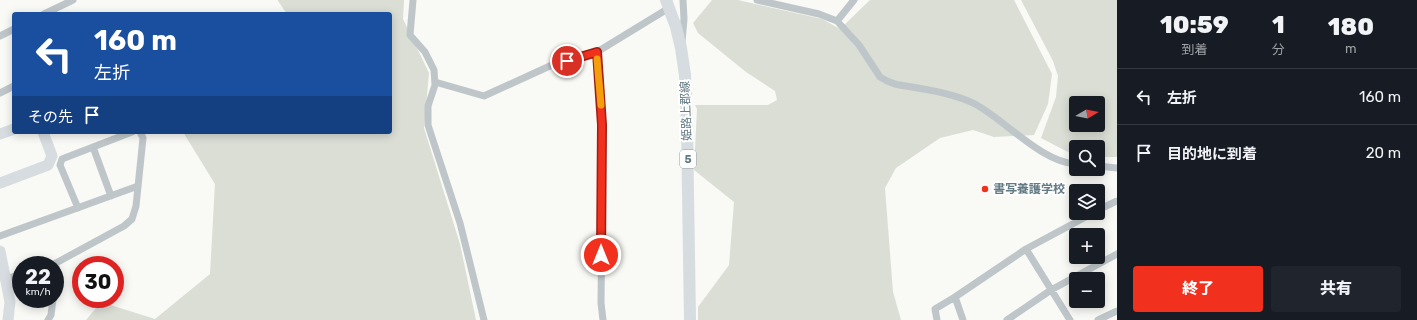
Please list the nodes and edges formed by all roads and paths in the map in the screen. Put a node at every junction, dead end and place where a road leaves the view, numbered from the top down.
1 (73, 0) edge
2 (413, 0) edge
3 (683, 0) edge
4 (757, 0) edge
5 (854, 0) edge
6 (667, 4) edge
7 (48, 12) edge
8 (837, 21) junction
9 (12, 30) edge
10 (0, 36) edge
11 (681, 48) junction
12 (597, 52) junction
13 (435, 82) junction
14 (12, 87) edge
15 (0, 92) edge
16 (12, 130) edge
17 (0, 134) edge
18 (44, 134) edge
19 (127, 134) edge
20 (141, 134) edge
21 (93, 147) junction
22 (1069, 164) edge
23 (1105, 167) edge
24 (1117, 168) edge
25 (0, 183) edge
26 (138, 186) junction
27 (111, 196) junction
28 (1117, 201) edge
29 (1105, 207) edge
30 (78, 208) junction
31 (1080, 220) edge
32 (0, 236) edge
33 (1026, 249) junction
34 (0, 251) edge
35 (1117, 254) edge
36 (64, 259) edge
37 (12, 277) edge
38 (6, 279) junction
39 (1051, 290) junction
40 (955, 296) junction
41 (52, 308) edge
42 (1117, 310) edge
43 (8, 320) edge
44 (48, 320) edge
45 (484, 320) edge
46 (603, 320) edge
47 (690, 320) edge
48 (937, 320) edge
49 (963, 320) edge
50 (1007, 320) edge
51 (1070, 320) edge
52 (1098, 320) edge

1 - 7 street
2 - 13 street
3 - 11 street
4 - 8 street
5 - 8 street
6 - 11 main road, 姫路上郡線 / 5
6 - 12 street
8 - 22 street
9 - 10 street
11 - 47 main road, 姫路上郡線 / 5
12 - 13 street
12 - 46 street
13 - 45 street
14 - 15 street
16 - 17 street
18 - 25 street
19 - 21 street
20 - 26 street
21 - 27 street
21 - 30 street
23 - 24 street
26 - 27 street
26 - 36 street
27 - 30 street
28 - 29 street
30 - 32 street
31 - 33 street
33 - 39 street
33 - 40 street
34 - 38 street
35 - 39 street
37 - 38 street
38 - 43 street
39 - 50 street
39 - 51 street
40 - 48 street
40 - 49 street
41 - 44 street
42 - 52 street

